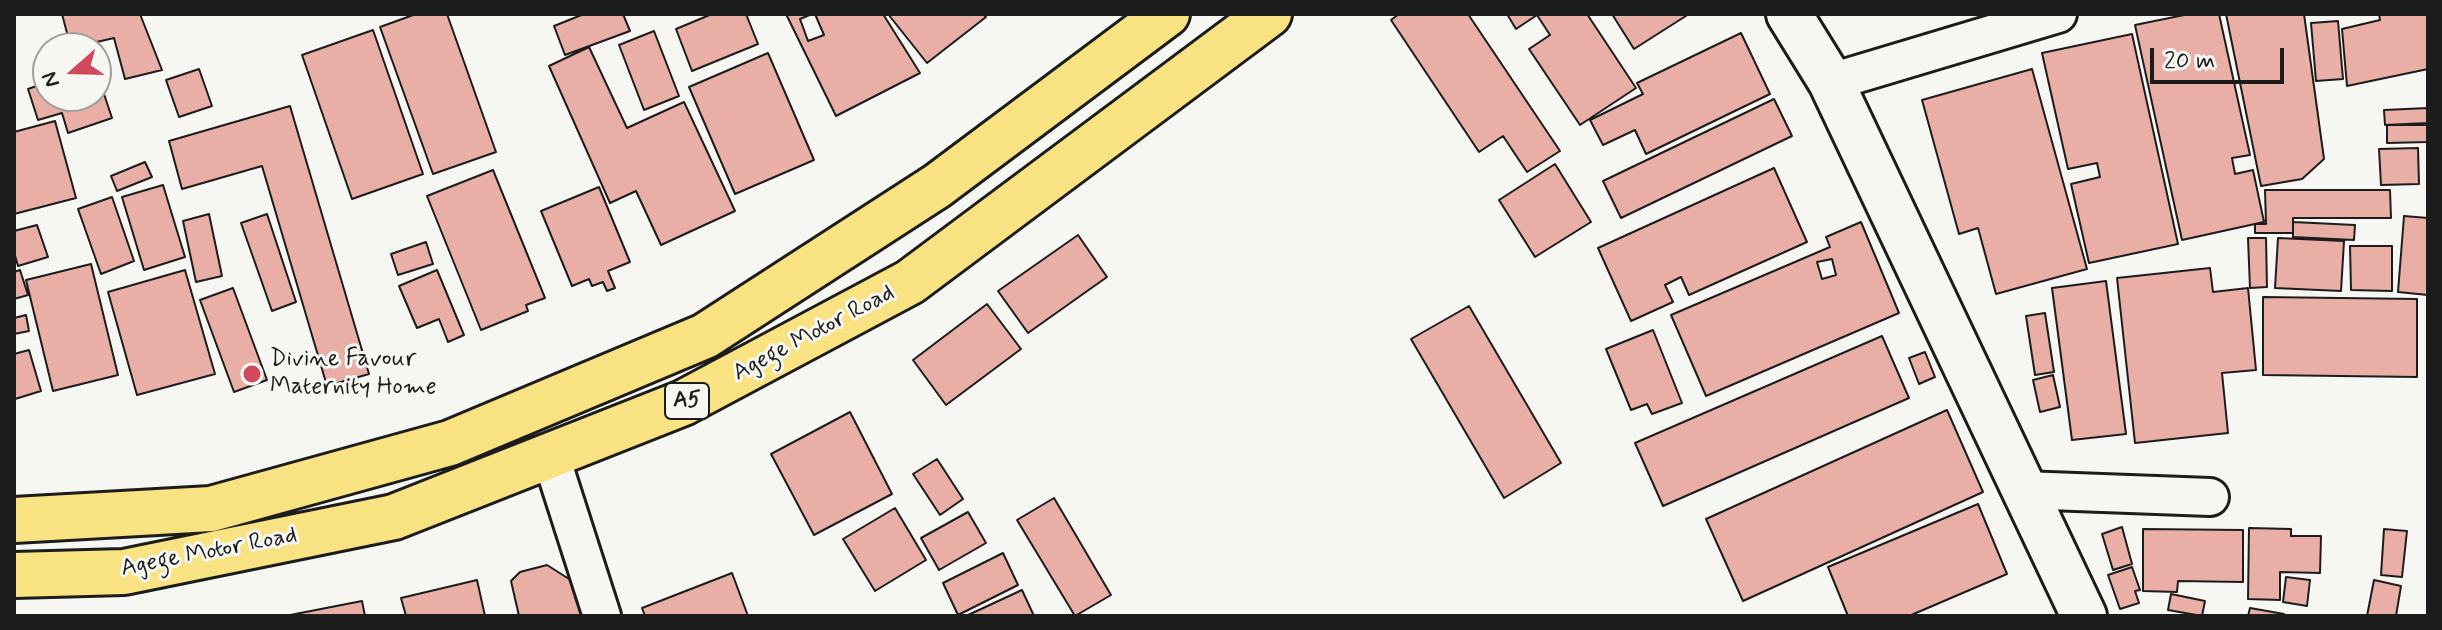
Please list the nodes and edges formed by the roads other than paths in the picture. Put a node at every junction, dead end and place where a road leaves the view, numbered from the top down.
1 (1167, 14) edge
2 (1269, 14) edge
3 (1789, 14) edge
4 (2058, 14) edge
5 (1831, 82) junction
6 (551, 457) junction
7 (2022, 490) junction
8 (2210, 497) dead end
9 (14, 520) edge
10 (14, 575) edge
11 (602, 616) edge
12 (2084, 616) edge

1 - 9 highway, Agege Motor Road / A5
2 - 6 highway, Agege Motor Road / A5
3 - 5 street
4 - 5 street
5 - 7 street
6 - 10 highway, Agege Motor Road / A5
6 - 11 street
7 - 8 street
7 - 12 street

